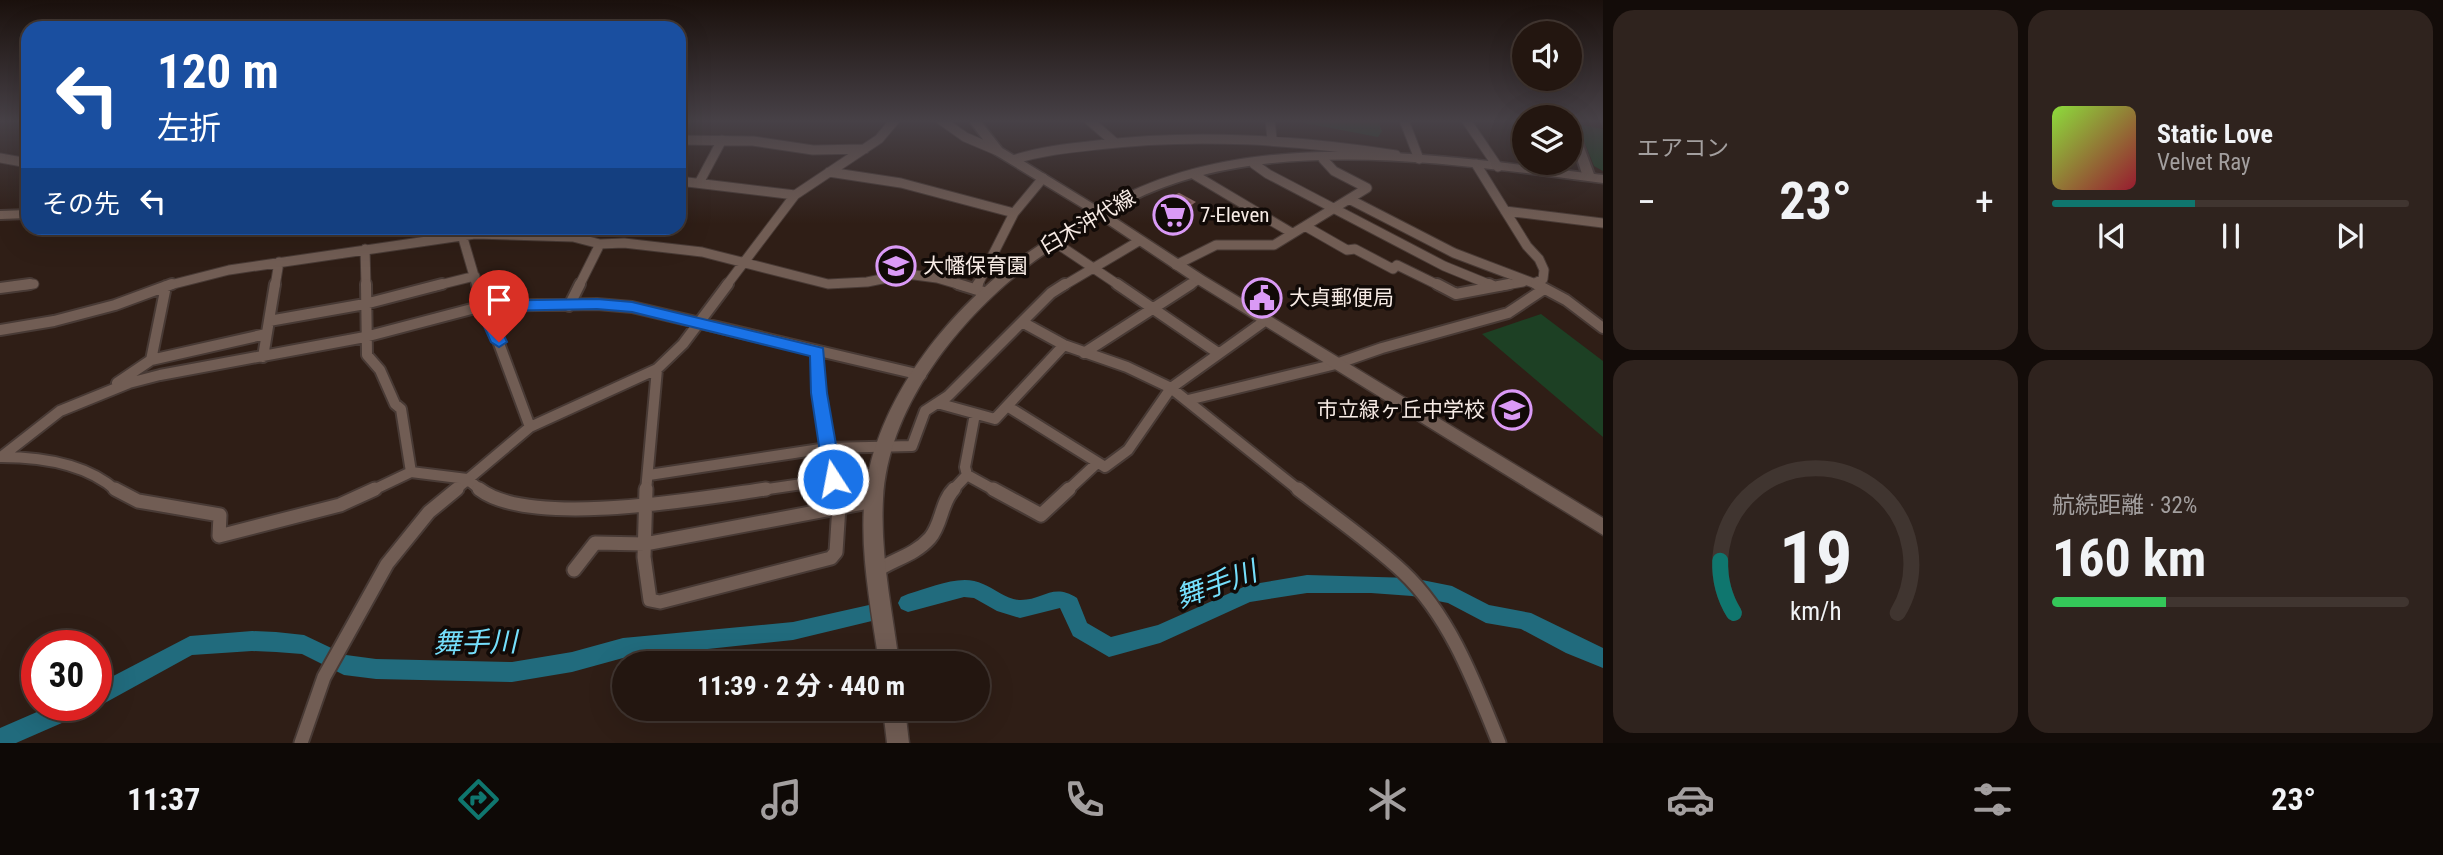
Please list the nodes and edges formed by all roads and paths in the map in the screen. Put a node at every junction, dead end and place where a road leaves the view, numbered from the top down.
1 (714, 155) edge
2 (856, 155) edge
3 (1004, 155) edge
4 (1043, 155) edge
5 (1387, 155) edge
6 (1417, 155) edge
7 (1490, 155) edge
8 (1585, 155) edge
9 (0, 158) edge
10 (1323, 159) junction
11 (1419, 159) junction
12 (1013, 160) junction
13 (21, 162) edge
14 (1254, 164) junction
15 (1476, 164) junction
16 (1498, 167) junction
17 (829, 173) junction
18 (1193, 174) junction
19 (1043, 178) junction
20 (1596, 178) edge
21 (686, 182) edge
22 (699, 183) junction
23 (795, 195) junction
24 (1349, 199) junction
25 (1332, 208) junction
26 (1505, 211) junction
27 (1014, 213) junction
28 (21, 214) edge
29 (1100, 214) junction
30 (0, 215) edge
31 (1603, 223) edge
32 (1304, 226) junction
33 (1292, 233) junction
34 (439, 235) edge
35 (461, 235) edge
36 (535, 235) edge
37 (1053, 241) junction
38 (1139, 241) junction
39 (600, 244) junction
40 (365, 249) junction
41 (279, 262) junction
42 (744, 264) junction
43 (1176, 265) junction
44 (1095, 268) junction
45 (475, 276) junction
46 (1199, 279) junction
47 (34, 284) dead end
48 (1535, 285) junction
49 (166, 286) junction
50 (1493, 286) junction
51 (0, 288) edge
52 (982, 290) junction
53 (365, 304) junction
54 (483, 306) junction
55 (569, 306) junction
56 (1154, 307) junction
57 (1266, 320) junction
58 (269, 321) junction
59 (699, 322) junction
60 (1022, 322) junction
61 (1603, 328) edge
62 (0, 330) edge
63 (266, 334) junction
64 (365, 337) junction
65 (1064, 345) junction
66 (817, 352) junction
67 (1084, 353) junction
68 (1218, 353) junction
69 (263, 357) junction
70 (151, 360) junction
71 (1336, 364) junction
72 (657, 369) junction
73 (921, 375) junction
74 (1171, 388) junction
75 (103, 393) junction
76 (1188, 400) junction
77 (937, 403) junction
78 (1007, 406) junction
79 (975, 414) junction
80 (530, 427) junction
81 (884, 446) junction
82 (827, 448) junction
83 (0, 457) edge
84 (1097, 464) junction
85 (411, 472) junction
86 (877, 473) junction
87 (649, 475) junction
88 (967, 475) junction
89 (467, 479) junction
90 (833, 479) junction
91 (874, 501) junction
92 (646, 506) junction
93 (839, 506) junction
94 (1603, 527) edge
95 (645, 544) junction
96 (878, 569) junction
97 (574, 570) dead end
98 (879, 651) edge
99 (888, 651) edge
100 (886, 721) edge
101 (895, 721) edge
102 (301, 743) edge
103 (889, 743) edge
104 (898, 743) edge
105 (1499, 743) edge

1 - 22 street
2 - 17 street
3 - 12 main road
4 - 12 street
5 - 11 street
6 - 11 street
7 - 16 street
8 - 20 street
9 - 13 street
10 - 11 main road, 臼木沖代線
10 - 14 main road, 臼木沖代線
10 - 24 street
11 - 15 main road, 臼木沖代線
12 - 19 main road
14 - 18 main road, 臼木沖代線
14 - 25 street
15 - 16 main road, 臼木沖代線
15 - 26 street
16 - 20 main road, 臼木沖代線
17 - 23 street
17 - 27 street
18 - 29 main road, 臼木沖代線
18 - 33 street
19 - 27 street
19 - 29 main road
21 - 22 street
22 - 23 street
23 - 42 street
24 - 25 street
24 - 48 street
25 - 32 street
25 - 50 street
26 - 31 street
26 - 48 street
27 - 52 street
28 - 30 street
29 - 37 main road, 臼木沖代線
29 - 38 main road
32 - 33 street
32 - 50 street
33 - 43 street
34 - 40 street
35 - 45 street
36 - 39 street
37 - 44 street
37 - 52 main road, 臼木沖代線
38 - 43 main road
38 - 44 street
39 - 42 street
39 - 55 street
40 - 41 street
40 - 53 street
41 - 49 street
41 - 58 street
42 - 52 street
42 - 59 street
43 - 46 main road
44 - 56 street
44 - 60 street
45 - 53 street
45 - 54 street
46 - 56 street
46 - 57 main road
47 - 51 street
48 - 50 street
48 - 61 street
48 - 71 street
49 - 62 street
49 - 70 street
52 - 73 main road, 臼木沖代線
53 - 58 street
53 - 64 street
54 - 55 street
54 - 64 street
54 - 80 street
55 - 59 street
56 - 67 street
56 - 68 street
57 - 68 street
57 - 71 main road
58 - 63 street
59 - 66 street
59 - 72 street
60 - 65 street
60 - 77 street
63 - 69 street
63 - 70 street
64 - 69 street
64 - 85 street
65 - 67 street
65 - 78 street
66 - 73 street
66 - 82 street
67 - 74 street
68 - 74 street
69 - 75 street
70 - 75 street
71 - 76 street
71 - 94 main road
72 - 80 street
72 - 87 street
73 - 81 main road, 臼木沖代線
74 - 76 street
74 - 84 street
75 - 83 street
76 - 105 street
77 - 79 street
77 - 81 street
78 - 79 street
78 - 84 street
79 - 88 street
80 - 89 street
81 - 82 street
81 - 86 main road, 臼木沖代線
82 - 87 street
82 - 90 street
83 - 85 street
84 - 88 street
85 - 89 street
86 - 90 street
86 - 91 main road, 臼木沖代線
87 - 92 street
88 - 96 street
89 - 92 street
89 - 102 street
90 - 92 street
91 - 93 street
91 - 96 main road, 臼木沖代線
92 - 95 street
93 - 95 street
93 - 95 street
95 - 97 street
96 - 98 street
96 - 99 main road, 臼木沖代線
100 - 103 street
101 - 104 main road

